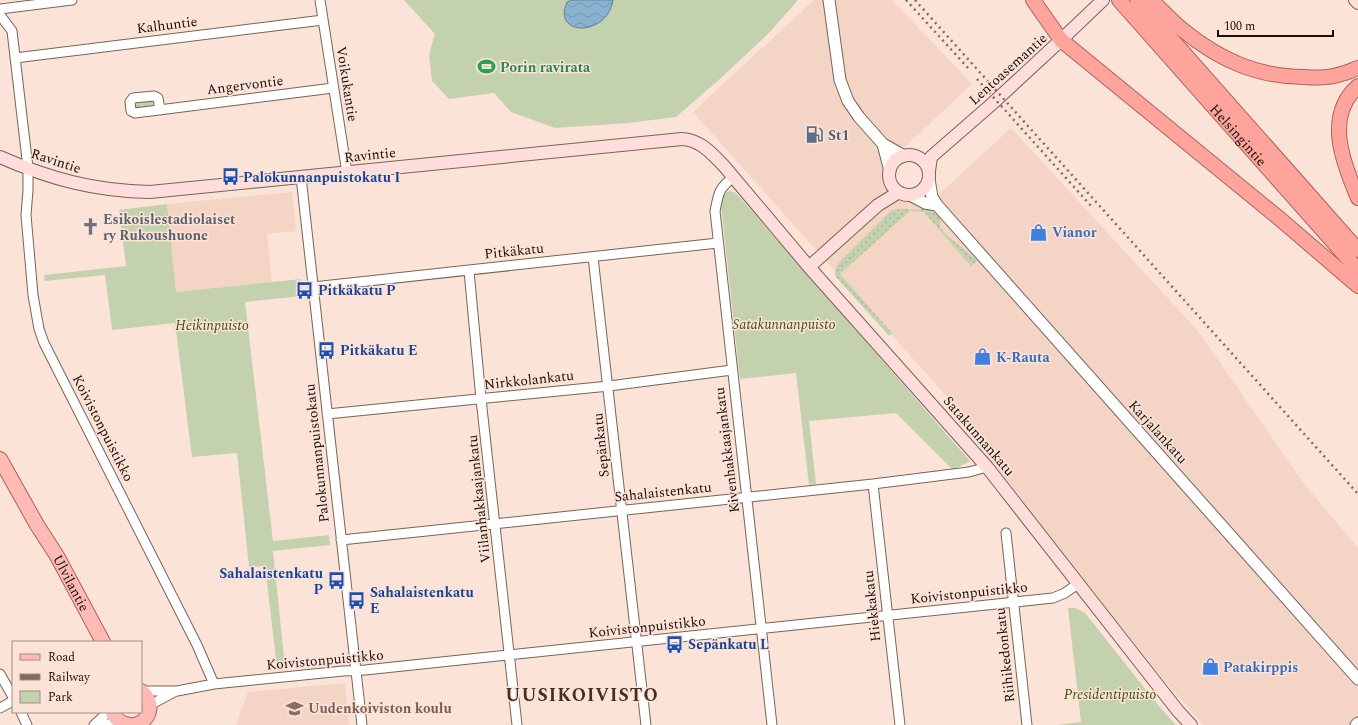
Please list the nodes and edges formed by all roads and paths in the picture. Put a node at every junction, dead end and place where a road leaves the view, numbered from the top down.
1 (72, 0) edge
2 (320, 0) edge
3 (829, 0) edge
4 (1033, 0) edge
5 (1103, 0) edge
6 (1119, 0) edge
7 (1355, 0) edge
8 (1358, 3) edge
9 (1140, 4) edge
10 (0, 9) edge
11 (0, 16) edge
12 (323, 20) junction
13 (1061, 40) junction
14 (15, 58) junction
15 (1358, 68) edge
16 (1358, 86) edge
17 (333, 88) junction
18 (160, 110) dead end
19 (883, 144) junction
20 (909, 156) junction
21 (0, 157) edge
22 (931, 157) junction
23 (28, 168) junction
24 (890, 171) junction
25 (347, 173) junction
26 (929, 175) junction
27 (301, 177) junction
28 (733, 177) junction
29 (900, 190) junction
30 (1358, 198) edge
31 (937, 205) junction
32 (718, 243) junction
33 (1358, 250) edge
34 (593, 257) junction
35 (809, 267) junction
36 (1358, 270) edge
37 (469, 271) junction
38 (1358, 286) edge
39 (313, 287) junction
40 (732, 370) junction
41 (609, 386) junction
42 (481, 399) junction
43 (327, 414) junction
44 (0, 459) edge
45 (987, 467) junction
46 (873, 484) junction
47 (747, 498) junction
48 (622, 511) junction
49 (496, 524) junction
50 (37, 525) junction
51 (1006, 533) dead end
52 (341, 540) junction
53 (1079, 583) junction
54 (1014, 602) junction
55 (887, 615) junction
56 (761, 629) junction
57 (92, 641) edge
58 (102, 641) edge
59 (636, 642) junction
60 (509, 655) junction
61 (356, 671) junction
62 (0, 674) edge
63 (1358, 678) edge
64 (214, 684) junction
65 (177, 690) junction
66 (142, 691) edge
67 (12, 695) edge
68 (12, 702) edge
69 (0, 708) edge
70 (22, 713) edge
71 (149, 715) edge
72 (118, 717) edge
73 (28, 725) edge
74 (94, 725) edge
75 (104, 725) edge
76 (135, 725) edge
77 (362, 725) edge
78 (517, 725) edge
79 (646, 725) edge
80 (772, 725) edge
81 (900, 725) edge
82 (1027, 725) edge
83 (1191, 725) edge

1 - 10 street
2 - 12 street, Voikukantie
3 - 19 street
4 - 13 highway
5 - 13 main road, Lentoasemantie
6 - 9 highway, Helsingintie
7 - 8 main road
9 - 15 highway
9 - 33 highway, Helsingintie
9 - 36 highway, Helsingintie
11 - 14 street, Koivistonpuistikko
12 - 14 street, Kalhuntie
12 - 17 street, Voikukantie
13 - 22 main road, Lentoasemantie
13 - 38 highway
14 - 23 street, Koivistonpuistikko
16 - 30 highway
17 - 18 street, Angervontie
17 - 25 street, Voikukantie
19 - 20 street
19 - 24 street
20 - 22 main road
20 - 24 main road
20 - 26 main road
21 - 23 main road, Ravintie
22 - 26 main road
23 - 27 main road, Ravintie
23 - 64 street, Koivistonpuistikko
24 - 29 main road
25 - 27 main road, Ravintie
25 - 28 main road, Ravintie
26 - 29 main road
26 - 31 street, Karjalankatu
27 - 39 street, Palokunnanpuistokatu
28 - 32 street, Kivenhakkaajankatu
28 - 35 main road, Satakunnankatu
29 - 31 street
29 - 35 main road
31 - 63 street, Karjalankatu
32 - 34 street, Pitkäkatu
32 - 40 street, Kivenhakkaajankatu
34 - 37 street, Pitkäkatu
34 - 41 street, Sepänkatu
35 - 45 main road, Satakunnankatu
37 - 39 street, Pitkäkatu
37 - 42 street, Viilanhakkaajankatu
39 - 43 street, Palokunnanpuistokatu
40 - 41 street, Nirkkolankatu
40 - 47 street, Kivenhakkaajankatu
41 - 42 street, Nirkkolankatu
41 - 48 street, Sepänkatu
42 - 43 street, Nirkkolankatu
42 - 49 street, Viilanhakkaajankatu
43 - 52 street, Palokunnanpuistokatu
44 - 50 main road, Ulvilantie
45 - 46 street, Sahalaistenkatu
45 - 53 main road, Satakunnankatu
46 - 47 street, Sahalaistenkatu
46 - 55 street, Hiekkakatu
47 - 48 street, Sahalaistenkatu
47 - 56 street, Kivenhakkaajankatu
48 - 49 street, Sahalaistenkatu
48 - 59 street, Sepänkatu
49 - 52 street, Sahalaistenkatu
49 - 60 street, Viilanhakkaajankatu
50 - 57 main road, Ulvilantie
50 - 58 main road, Ulvilantie
51 - 54 street, Riihikedonkatu
52 - 61 street, Palokunnanpuistokatu
53 - 54 street, Koivistonpuistikko
53 - 83 main road, Satakunnankatu
54 - 55 street, Koivistonpuistikko
54 - 82 street, Riihikedonkatu
55 - 56 street, Koivistonpuistikko
55 - 81 street, Hiekkakatu
56 - 59 street, Koivistonpuistikko
56 - 80 street, Kivenhakkaajankatu
59 - 60 street, Koivistonpuistikko
59 - 79 street, Sepänkatu
60 - 61 street, Koivistonpuistikko
60 - 78 street, Viilanhakkaajankatu
61 - 64 street, Koivistonpuistikko
61 - 77 street, Palokunnanpuistokatu
62 - 67 street
64 - 65 street, Koivistonpuistikko
65 - 66 street, Koivistonpuistikko
65 - 71 street, Koivistonpuistikko
66 - 71 main road
68 - 69 street
70 - 73 street
71 - 76 main road
72 - 74 street
72 - 75 street

